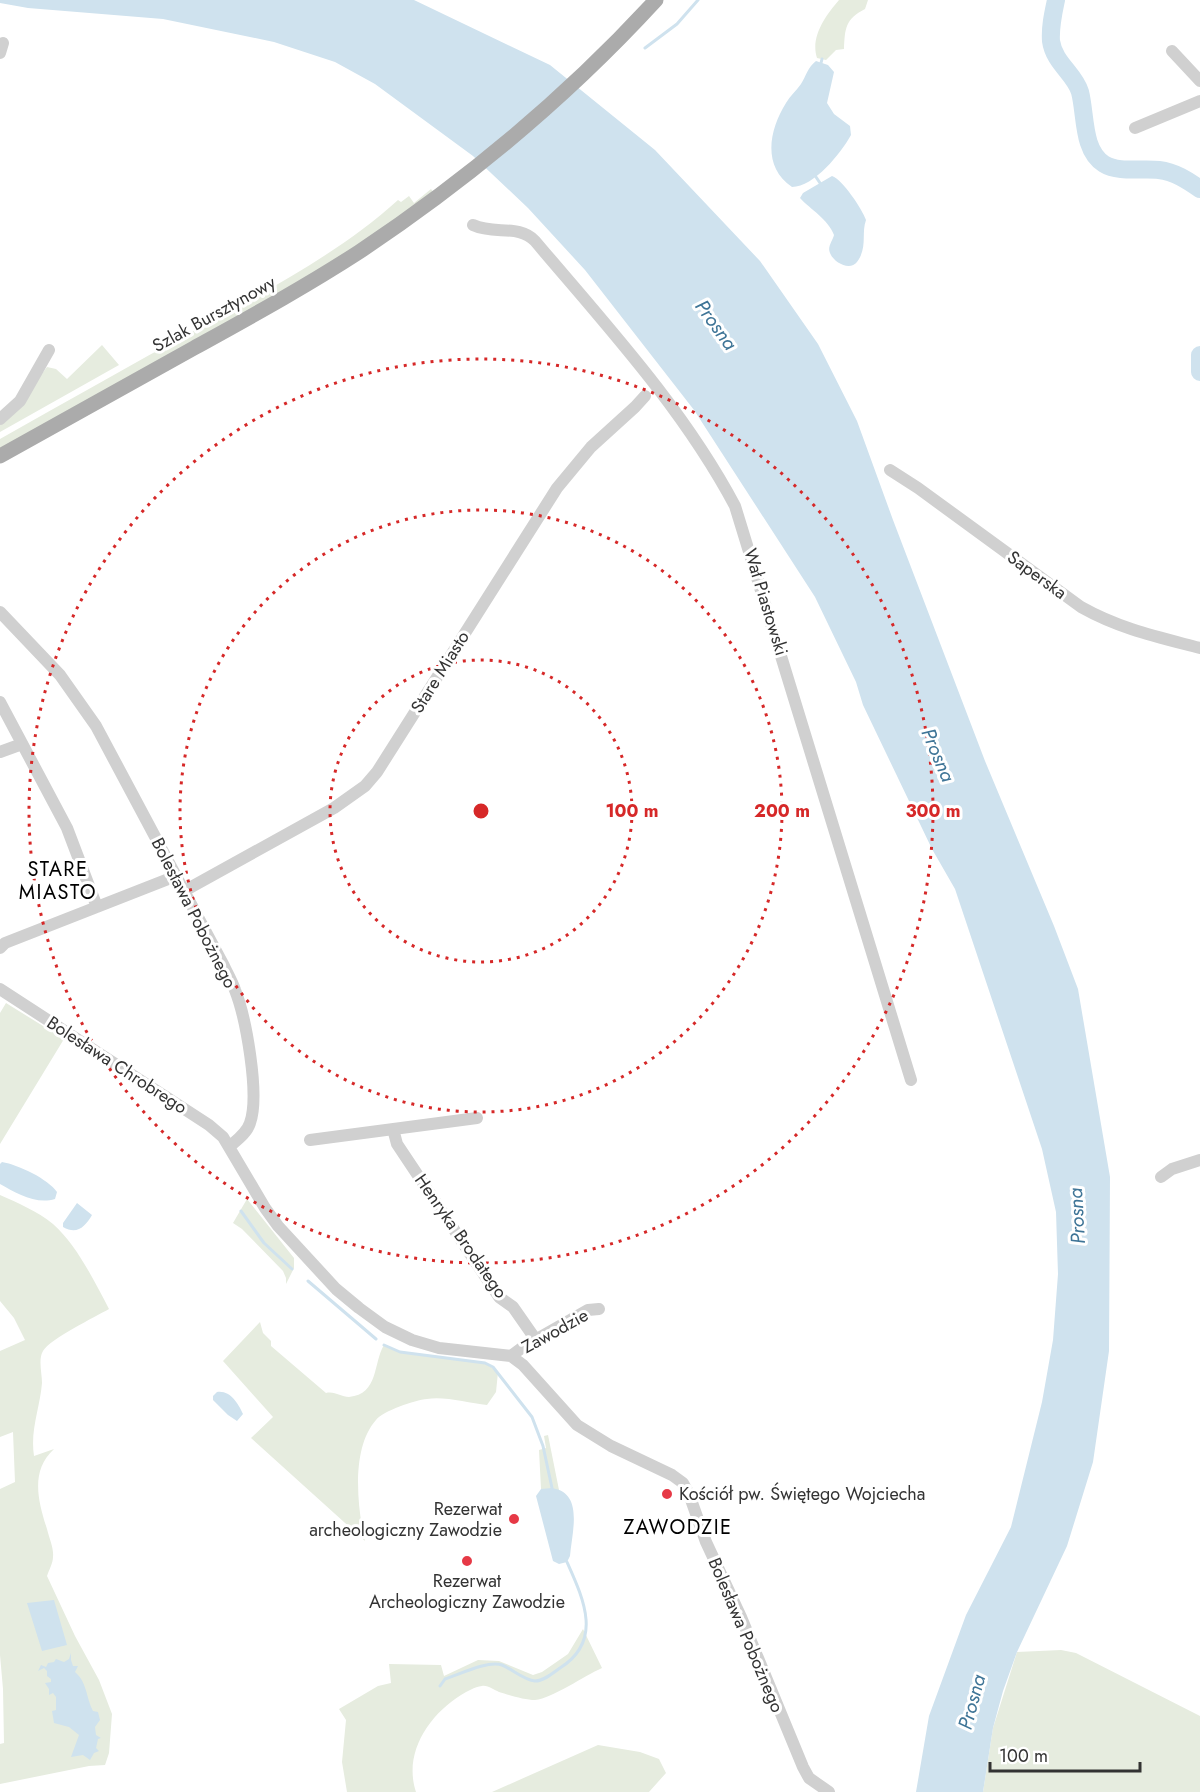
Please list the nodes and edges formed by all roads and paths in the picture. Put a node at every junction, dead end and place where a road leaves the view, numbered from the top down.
1 (656, 0) edge
2 (1172, 51) dead end
3 (1200, 81) edge
4 (1200, 101) edge
5 (1135, 128) dead end
6 (473, 225) dead end
7 (49, 350) dead end
8 (645, 396) dead end
9 (0, 419) edge
10 (0, 456) edge
11 (890, 470) dead end
12 (1, 614) edge
13 (1200, 648) edge
14 (0, 702) edge
15 (22, 744) junction
16 (0, 752) edge
17 (176, 876) junction
18 (184, 891) junction
19 (97, 907) junction
20 (0, 948) edge
21 (0, 989) edge
22 (911, 1080) dead end
23 (477, 1118) dead end
24 (393, 1129) junction
25 (310, 1140) dead end
26 (229, 1147) junction
27 (1200, 1160) edge
28 (1161, 1177) dead end
29 (599, 1309) dead end
30 (536, 1340) junction
31 (512, 1356) junction
32 (830, 1792) edge

1 - 10 main road, Szlak Bursztynowy
2 - 3 street
4 - 5 street
6 - 22 street, Wał Piastowski
7 - 9 street
8 - 18 street, Stare Miasto
11 - 13 street, Saperska
12 - 17 street, Bolesława Pobożnego
14 - 15 street
15 - 16 street
15 - 19 street
17 - 18 street, Bolesława Pobożnego
17 - 19 street
18 - 26 street, Bolesława Pobożnego
19 - 20 street
21 - 26 street, Bolesława Chrobrego
23 - 24 street
24 - 25 street
24 - 30 street, Henryka Brodatego
26 - 31 street
27 - 28 street
29 - 30 street, Zawodzie
30 - 31 street, Zawodzie
31 - 32 street, Bolesława Pobożnego

